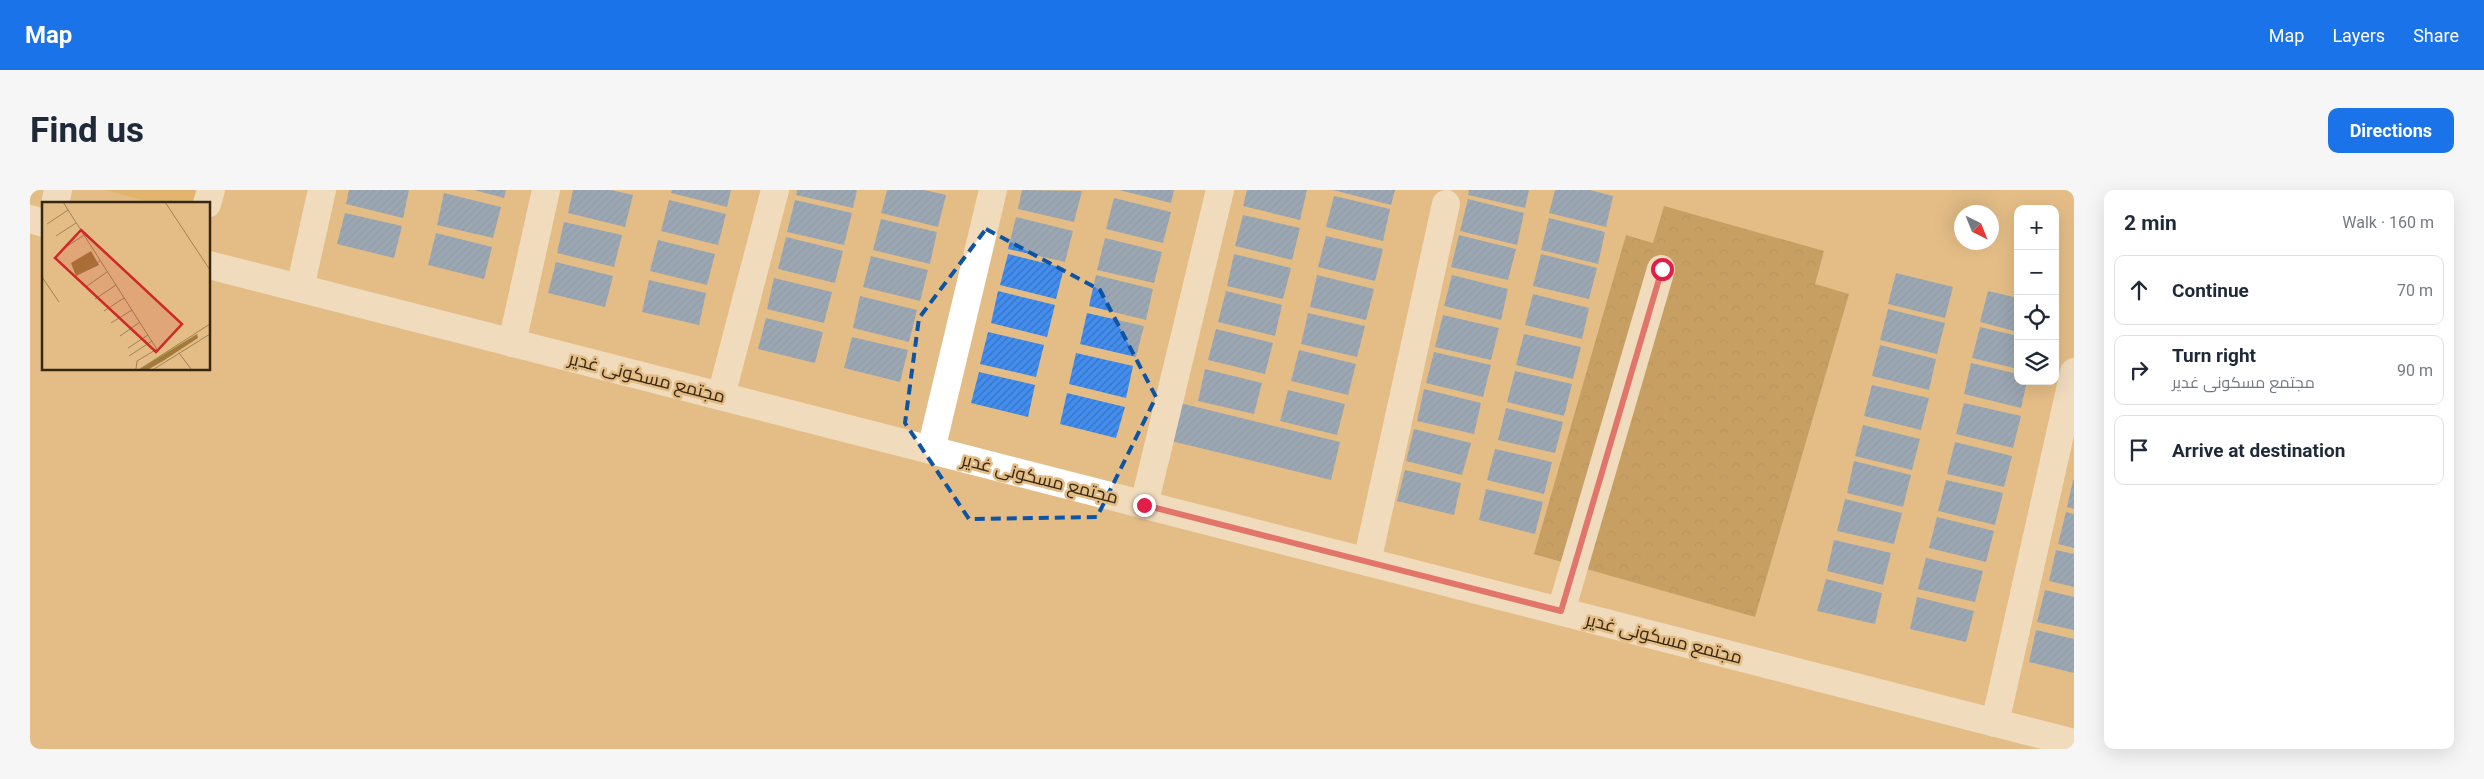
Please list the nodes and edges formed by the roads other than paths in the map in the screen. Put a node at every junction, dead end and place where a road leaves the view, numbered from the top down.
1 (322, 190) edge
2 (546, 190) edge
3 (775, 190) edge
4 (992, 190) edge
5 (1220, 190) edge
6 (1446, 204) dead end
7 (210, 265) edge
8 (1662, 269) dead end
9 (300, 288) junction
10 (512, 342) junction
11 (2074, 372) edge
12 (721, 396) junction
13 (931, 450) junction
14 (1144, 505) junction
15 (1367, 562) junction
16 (1561, 611) junction
17 (1995, 722) junction
18 (2074, 743) edge

1 - 9 street
2 - 10 street
3 - 12 street
4 - 13 street
5 - 14 street
6 - 15 street
7 - 9 street, مجتمع مسکونی غدیر
8 - 16 street
9 - 10 street, مجتمع مسکونی غدیر
10 - 12 street, مجتمع مسکونی غدیر
11 - 17 street
12 - 13 street, مجتمع مسکونی غدیر
13 - 14 street, مجتمع مسکونی غدیر
14 - 15 street, مجتمع مسکونی غدیر
15 - 16 street, مجتمع مسکونی غدیر
16 - 17 street, مجتمع مسکونی غدیر
17 - 18 street, مجتمع مسکونی غدیر

